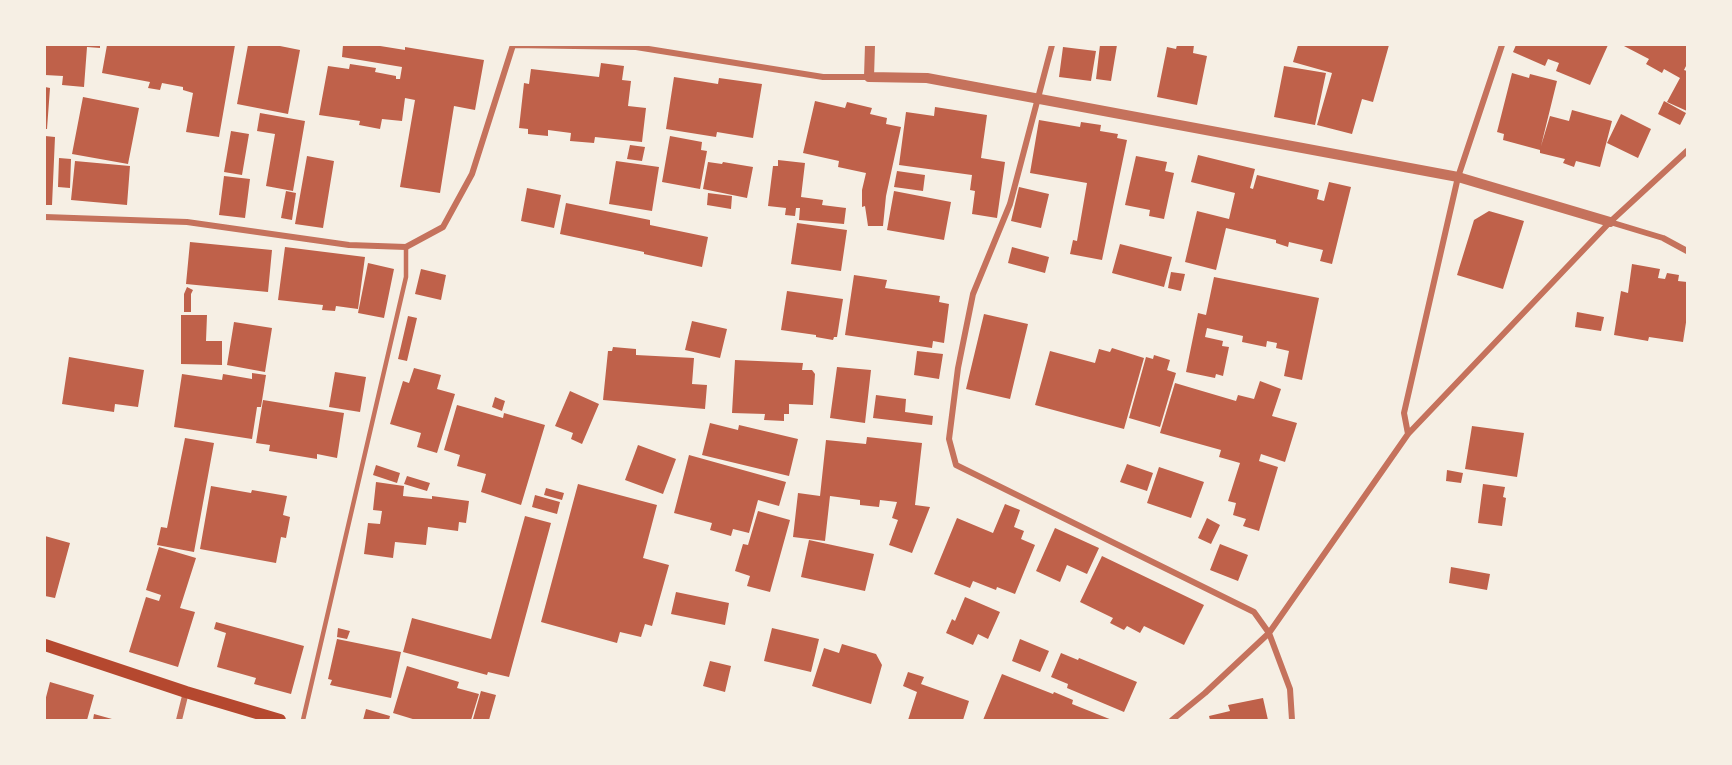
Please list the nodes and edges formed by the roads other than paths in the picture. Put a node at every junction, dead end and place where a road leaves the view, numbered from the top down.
1 (512, 45) edge
2 (527, 45) edge
3 (870, 45) edge
4 (1052, 45) edge
5 (1502, 45) edge
6 (869, 77) junction
7 (1037, 98) junction
8 (1687, 151) edge
9 (1458, 177) junction
10 (45, 218) edge
11 (1610, 222) junction
12 (406, 247) junction
13 (1687, 251) edge
14 (1408, 434) junction
15 (1269, 633) junction
16 (45, 645) edge
17 (186, 692) junction
18 (179, 720) edge
19 (280, 720) edge
20 (303, 720) edge
21 (1172, 720) edge
22 (1292, 720) edge

1 - 2 street
1 - 12 street
2 - 6 street
3 - 6 street
4 - 7 street
5 - 9 street
6 - 7 street
7 - 9 street
7 - 15 street
8 - 11 street
9 - 11 street
9 - 14 street
10 - 12 street
11 - 13 street
11 - 14 street
12 - 20 lane
14 - 15 street
15 - 21 street
15 - 22 street
16 - 17 main road
17 - 18 street
17 - 19 main road

